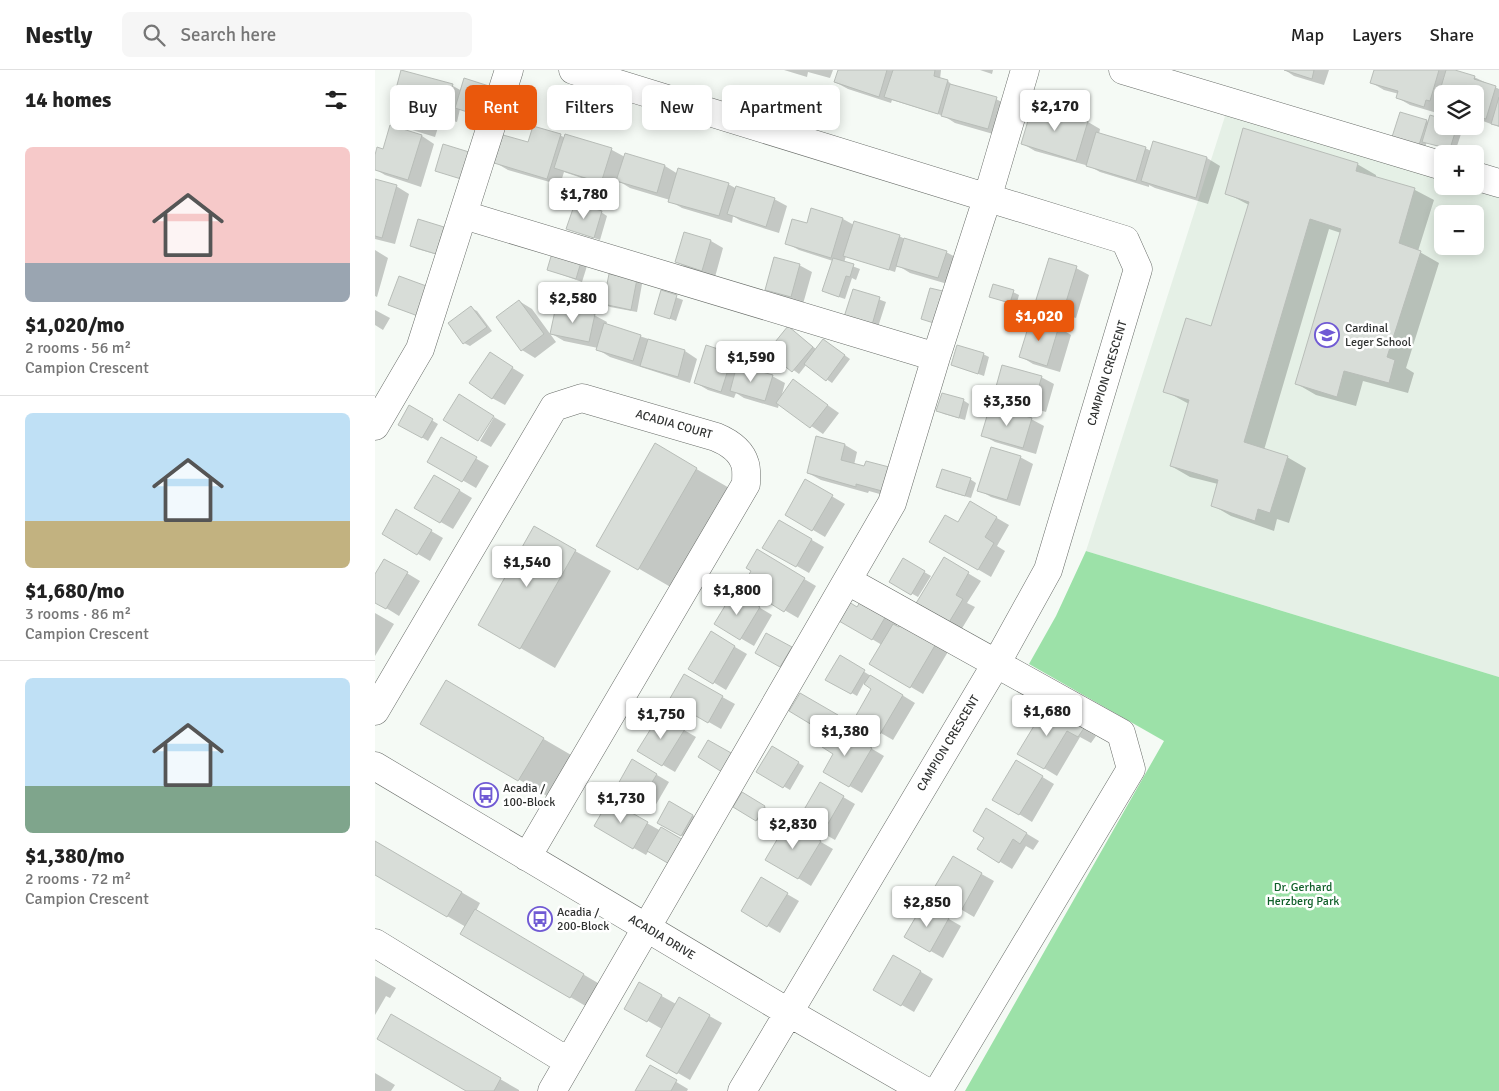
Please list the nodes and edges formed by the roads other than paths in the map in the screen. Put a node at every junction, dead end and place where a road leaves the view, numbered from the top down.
1 (509, 70) edge
2 (573, 70) edge
3 (1025, 70) edge
4 (1123, 70) edge
5 (1434, 163) edge
6 (1484, 179) edge
7 (1499, 183) edge
8 (987, 199) junction
9 (464, 215) junction
10 (936, 357) junction
11 (375, 426) edge
12 (848, 581) junction
13 (995, 664) junction
14 (375, 710) edge
15 (375, 766) edge
16 (527, 857) junction
17 (647, 928) junction
18 (375, 944) edge
19 (788, 1012) junction
20 (569, 1062) junction
21 (552, 1091) edge
22 (742, 1091) edge
23 (925, 1091) edge
24 (938, 1091) edge

1 - 9 street
2 - 8 street, CAMPION CRESCENT
3 - 8 street
4 - 5 street
6 - 7 street
8 - 10 street
8 - 13 street, CAMPION CRESCENT
9 - 10 street
9 - 11 street
10 - 12 street
12 - 13 street
12 - 17 street
13 - 19 street, CAMPION CRESCENT
13 - 24 street
14 - 16 street, ACADIA COURT
15 - 16 street, ACADIA DRIVE
16 - 17 street, ACADIA DRIVE
17 - 19 street, ACADIA DRIVE
17 - 20 street
18 - 20 street
19 - 22 street, CAMPION CRESCENT
19 - 23 street, ACADIA DRIVE
20 - 21 street

